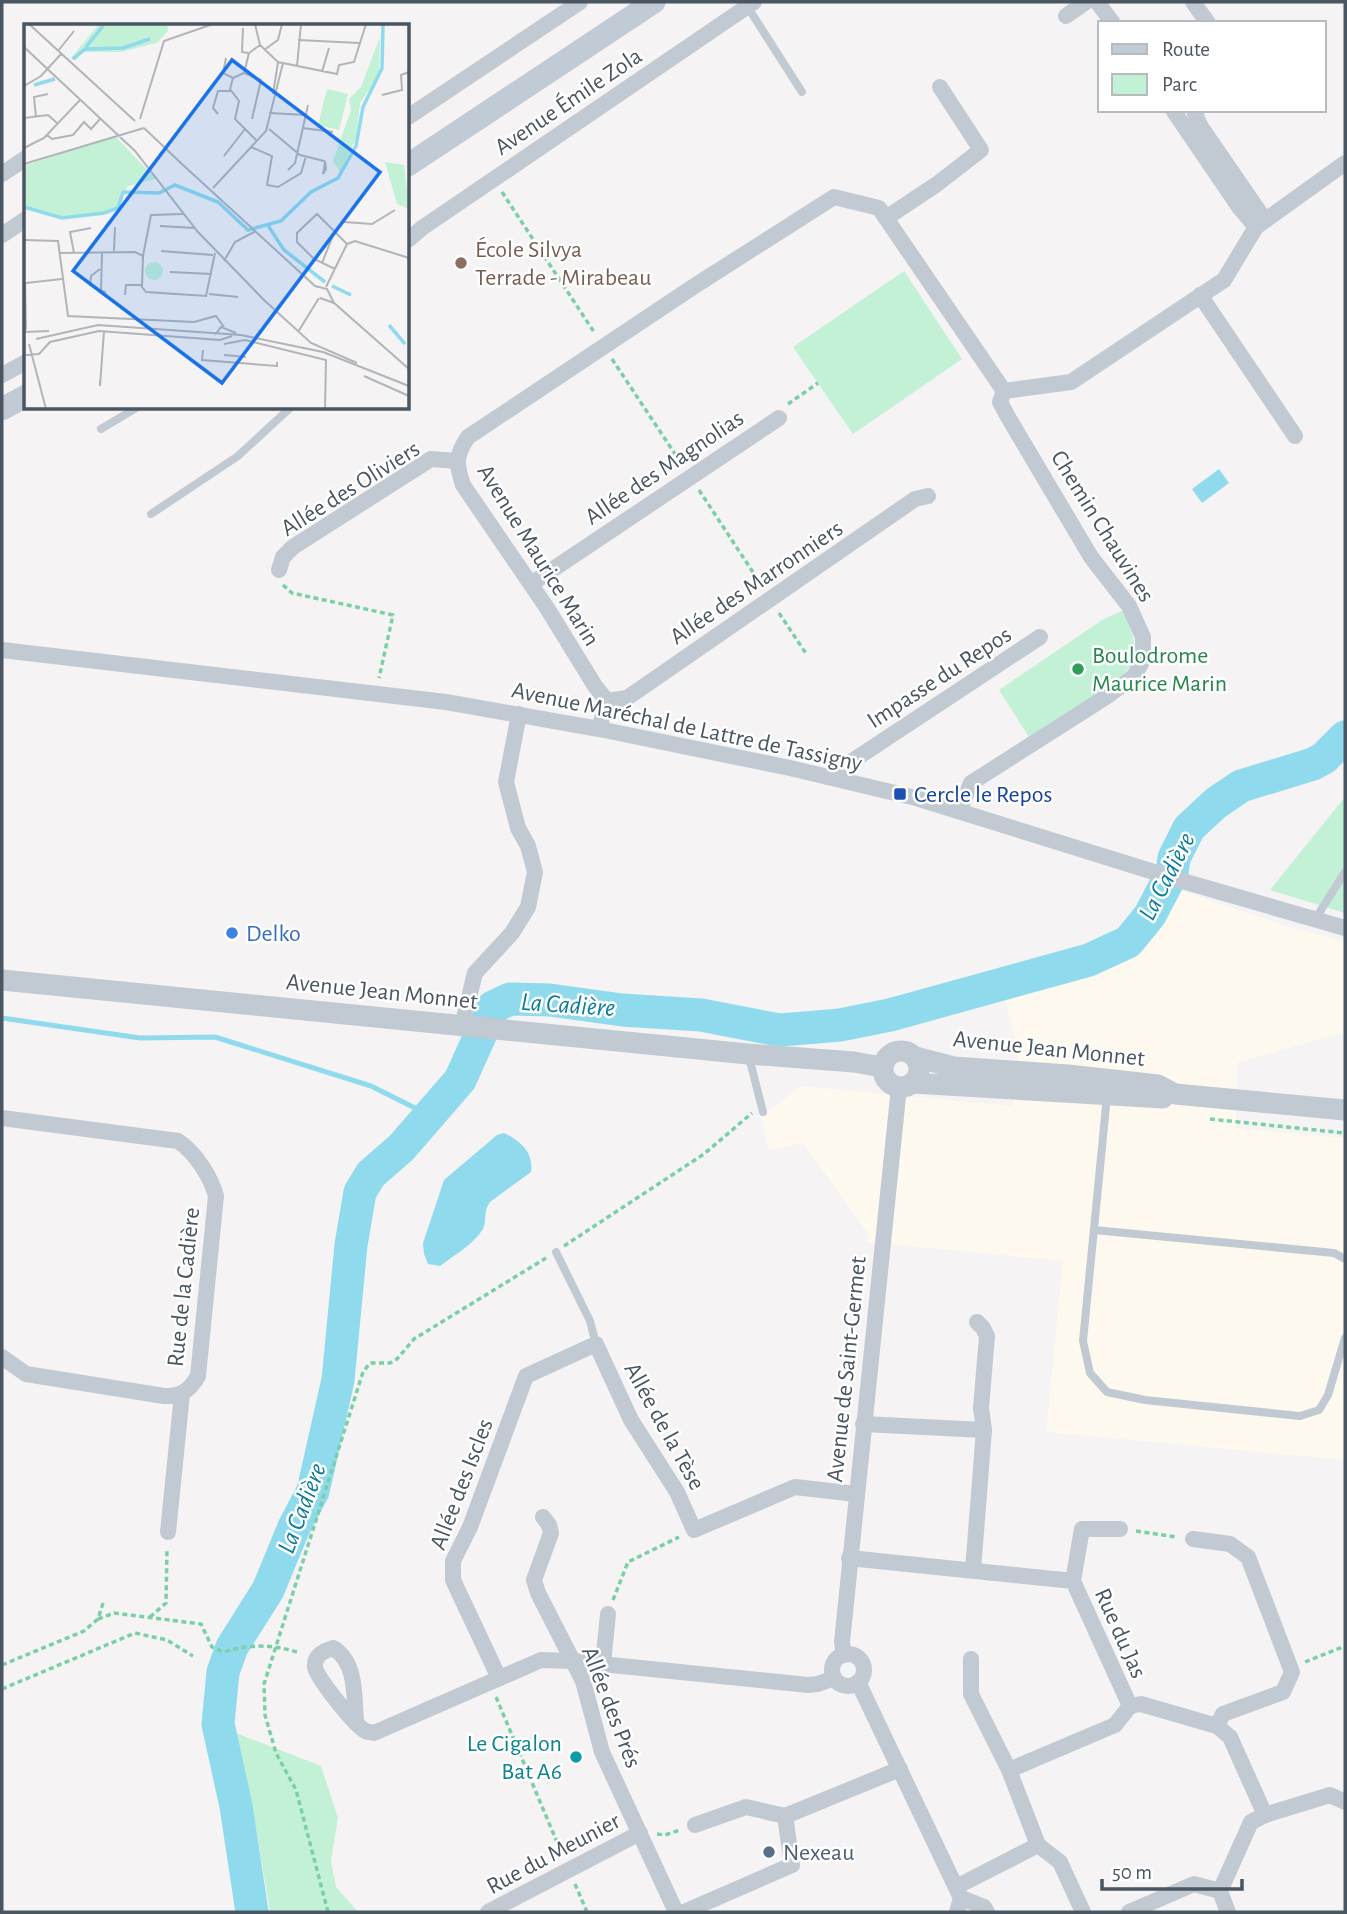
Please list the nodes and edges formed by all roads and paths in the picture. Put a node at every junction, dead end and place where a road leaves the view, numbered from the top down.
1 (580, 2) edge
2 (654, 2) edge
3 (1086, 2) edge
4 (1097, 2) edge
5 (1193, 2) edge
6 (750, 4) edge
7 (1066, 16) dead end
8 (1111, 21) edge
9 (1207, 21) edge
10 (940, 87) dead end
11 (802, 92) dead end
12 (1174, 112) edge
13 (1196, 112) edge
14 (410, 116) edge
15 (24, 159) edge
16 (1345, 163) edge
17 (410, 164) edge
18 (2, 174) edge
19 (494, 179) junction
20 (886, 218) junction
21 (24, 220) edge
22 (1261, 223) junction
23 (2, 235) edge
24 (410, 239) edge
25 (1200, 295) junction
26 (604, 346) junction
27 (24, 363) edge
28 (2, 375) edge
29 (818, 383) dead end
30 (1004, 391) junction
31 (24, 397) edge
32 (2, 409) edge
33 (133, 410) edge
34 (288, 410) edge
35 (779, 418) joint
36 (101, 429) dead end
37 (1295, 436) dead end
38 (457, 461) junction
39 (691, 478) junction
40 (928, 496) dead end
41 (151, 513) dead end
42 (279, 570) joint
43 (531, 584) junction
44 (770, 599) junction
45 (1040, 637) dead end
46 (2, 650) edge
47 (807, 655) dead end
48 (375, 693) junction
49 (607, 701) junction
50 (519, 714) junction
51 (599, 729) junction
52 (828, 777) junction
53 (959, 811) junction
54 (1345, 872) edge
55 (1314, 920) junction
56 (1345, 928) edge
57 (2, 980) edge
58 (478, 1027) junction
59 (748, 1054) junction
60 (915, 1057) junction
61 (882, 1067) junction
62 (906, 1085) junction
63 (1175, 1094) junction
64 (1107, 1095) junction
65 (762, 1108) joint
66 (1345, 1110) edge
67 (2, 1118) edge
68 (1094, 1230) junction
69 (556, 1252) junction
70 (1345, 1259) edge
71 (976, 1322) dead end
72 (1345, 1338) edge
73 (596, 1344) junction
74 (2, 1357) edge
75 (182, 1394) junction
76 (863, 1424) junction
77 (984, 1430) junction
78 (856, 1494) junction
79 (543, 1517) dead end
80 (1120, 1529) joint
81 (694, 1530) junction
82 (168, 1532) joint
83 (1193, 1539) joint
84 (849, 1558) junction
85 (973, 1570) junction
86 (1073, 1581) junction
87 (104, 1600) dead end
88 (608, 1614) joint
89 (150, 1617) junction
90 (98, 1619) junction
91 (276, 1645) junction
92 (1345, 1646) edge
93 (844, 1654) junction
94 (193, 1656) dead end
95 (316, 1658) junction
96 (971, 1659) dead end
97 (572, 1661) junction
98 (603, 1664) junction
99 (2, 1665) edge
100 (1290, 1668) junction
101 (834, 1678) junction
102 (495, 1680) junction
103 (858, 1682) junction
104 (2, 1689) edge
105 (1130, 1706) junction
106 (356, 1721) junction
107 (1217, 1727) junction
108 (900, 1769) junction
109 (1009, 1770) junction
110 (1345, 1802) edge
111 (1265, 1815) junction
112 (785, 1816) junction
113 (695, 1825) joint
114 (639, 1833) junction
115 (1038, 1845) junction
116 (569, 1869) junction
117 (1220, 1891) junction
118 (958, 1899) edge
119 (328, 1912) edge
120 (488, 1912) edge
121 (587, 1912) edge
122 (676, 1912) edge
123 (684, 1912) edge
124 (986, 1912) edge
125 (1083, 1912) edge
126 (1129, 1912) edge
127 (1228, 1912) edge

1 - 14 street
2 - 17 main road
3 - 7 street
4 - 8 street
5 - 9 street
6 - 11 lane
6 - 19 street, Avenue Émile Zola
10 - 20 street
12 - 22 street
13 - 22 street
15 - 18 street
16 - 22 street
19 - 24 street, Avenue Émile Zola
19 - 26 path
20 - 26 street, Avenue Maurice Marin
20 - 30 street, Avenue Maurice Marin
21 - 23 street
22 - 25 street
25 - 30 street
25 - 37 street
26 - 38 street, Avenue Maurice Marin
26 - 39 path
27 - 28 street
29 - 35 path, Allée des Magnolias
30 - 53 street, Chemin Chauvines
31 - 32 main road
33 - 36 lane
34 - 41 lane
35 - 39 street, Allée des Magnolias
38 - 42 street, Allée des Oliviers
38 - 43 street, Avenue Maurice Marin
39 - 43 street, Allée des Magnolias
39 - 44 path
40 - 44 street, Allée des Marronniers
42 - 48 path, Allée des Oliviers
43 - 49 street, Avenue Maurice Marin
44 - 47 path
44 - 49 street, Allée des Marronniers
45 - 52 street, Impasse du Repos
46 - 48 street, Avenue Maréchal de Lattre de Tassigny
48 - 50 street, Avenue Maréchal de Lattre de Tassigny
49 - 51 street
50 - 51 street, Avenue Maréchal de Lattre de Tassigny
50 - 58 street
51 - 52 street, Avenue Maréchal de Lattre de Tassigny
52 - 53 street, Avenue Maréchal de Lattre de Tassigny
53 - 55 street, Avenue Maréchal de Lattre de Tassigny
54 - 55 lane
55 - 56 street, Avenue Maréchal de Lattre de Tassigny
57 - 58 street, Avenue Jean Monnet
58 - 59 street, Avenue Jean Monnet
59 - 61 street, Avenue Jean Monnet
59 - 65 lane
60 - 61 street
60 - 62 street
60 - 63 street, Avenue Jean Monnet
61 - 62 street
62 - 64 street, Avenue Jean Monnet
62 - 76 street, Avenue de Saint-Germet
63 - 64 street, Avenue Jean Monnet
63 - 66 street, Avenue Jean Monnet
64 - 68 lane
65 - 69 path
67 - 75 street, Rue de la Cadière
68 - 70 lane
68 - 72 lane
69 - 73 lane
69 - 91 path
71 - 77 street
73 - 81 street, Allée de la Tèse
73 - 102 street, Allée des Iscles
74 - 75 street, Rue de la Cadière
75 - 82 street
76 - 77 street
76 - 78 street, Avenue de Saint-Germet
77 - 85 street
78 - 81 street, Allée de la Tèse
78 - 84 street, Avenue de Saint-Germet
79 - 97 street, Allée des Prés
80 - 83 path
80 - 86 street
81 - 88 path, Allée de la Tèse
82 - 89 path
83 - 100 street
84 - 85 street, Rue du Jas
84 - 93 street, Avenue de Saint-Germet
85 - 86 street, Rue du Jas
86 - 105 street, Rue du Jas
87 - 90 path
88 - 98 street
89 - 90 path
89 - 91 path
90 - 99 path
91 - 95 path
91 - 119 path
92 - 100 path
93 - 101 street, Avenue de Saint-Germet
93 - 103 street
94 - 104 path
95 - 106 street
95 - 106 street
96 - 109 street
97 - 98 street
97 - 102 street
97 - 114 street, Allée des Prés
98 - 101 street
100 - 107 street
101 - 103 street
102 - 106 street
102 - 116 path
103 - 108 street
105 - 107 street, Rue du Jas
105 - 109 street
107 - 111 street
108 - 112 street
108 - 118 street
109 - 115 street
110 - 111 street
111 - 117 street
112 - 113 street
112 - 123 street
113 - 114 path
114 - 116 street, Rue du Meunier
114 - 122 street, Allée des Prés
115 - 118 street
115 - 125 street
116 - 120 street, Rue du Meunier
116 - 121 path
117 - 126 street
117 - 127 street
118 - 124 street

